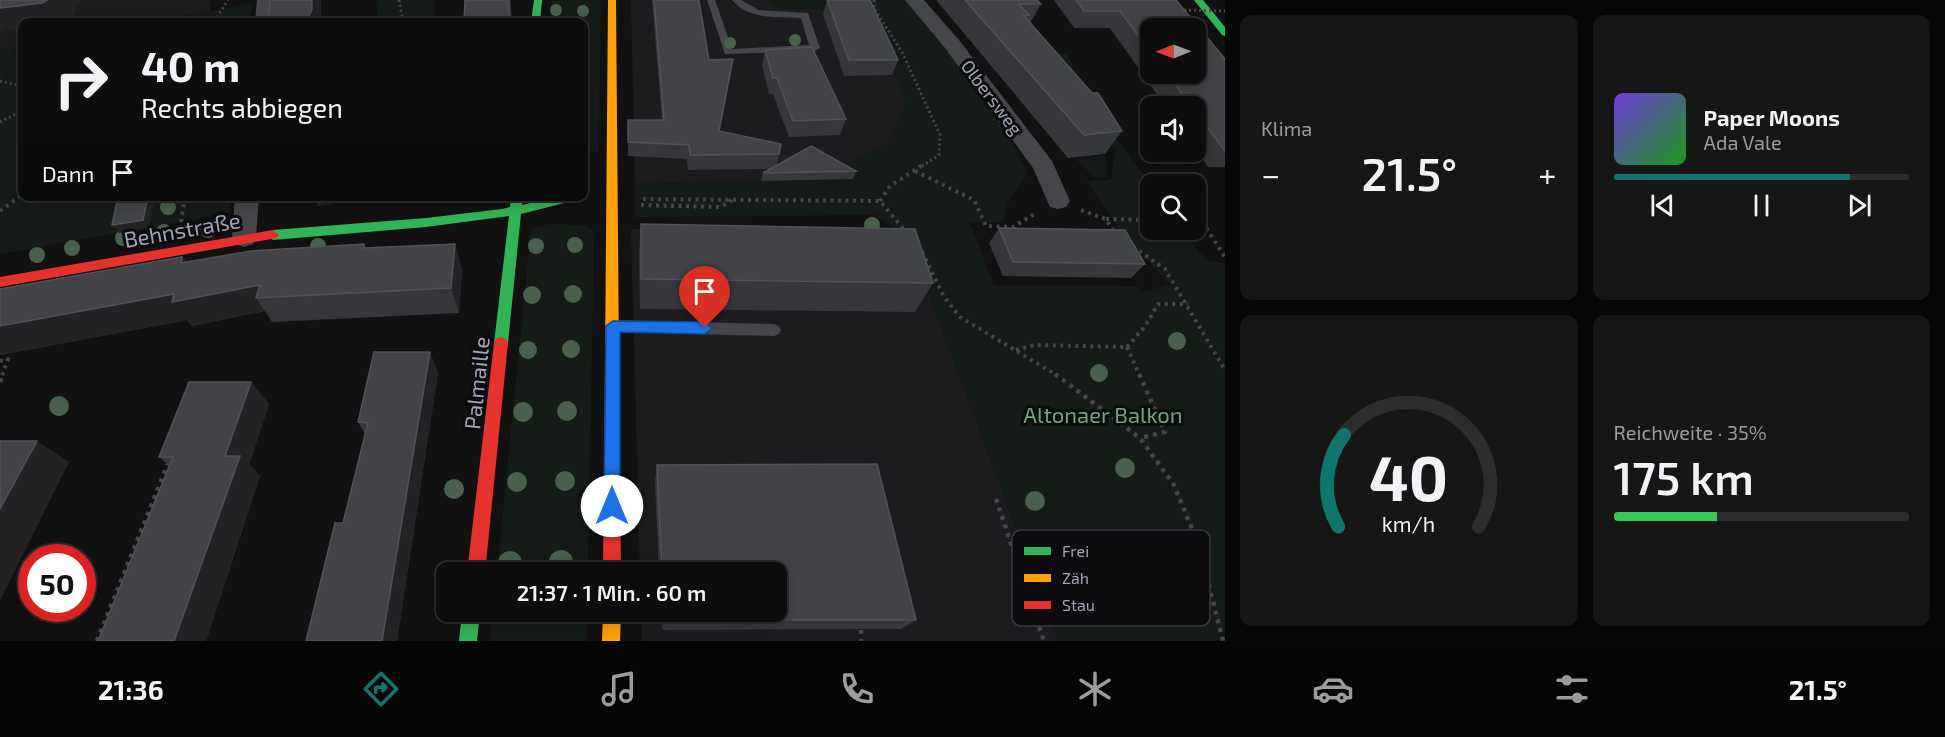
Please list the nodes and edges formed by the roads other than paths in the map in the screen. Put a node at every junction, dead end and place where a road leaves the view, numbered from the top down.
1 (266, 0) edge
2 (538, 0) edge
3 (612, 0) edge
4 (711, 0) edge
5 (736, 0) edge
6 (914, 0) edge
7 (1198, 0) edge
8 (264, 18) edge
9 (536, 18) edge
10 (1225, 33) edge
11 (613, 177) junction
12 (588, 191) edge
13 (247, 201) edge
14 (517, 201) edge
15 (556, 201) edge
16 (1058, 201) road end
17 (516, 211) junction
18 (244, 238) junction
19 (0, 282) edge
20 (613, 326) junction
21 (774, 330) dead end
22 (477, 562) edge
23 (612, 562) edge
24 (470, 622) edge
25 (612, 622) edge
26 (468, 641) edge
27 (611, 641) edge

1 - 8 street
2 - 9 main road
3 - 11 main road
4 - 5 lane
6 - 16 street, Olbersweg
7 - 10 main road
11 - 12 main road
11 - 20 main road
13 - 18 street
14 - 17 main road, Palmaille
15 - 17 main road, Behnstraße
17 - 18 main road, Behnstraße
17 - 22 main road, Palmaille
18 - 19 main road, Behnstraße
20 - 21 lane
20 - 23 main road
24 - 26 main road
25 - 27 main road

